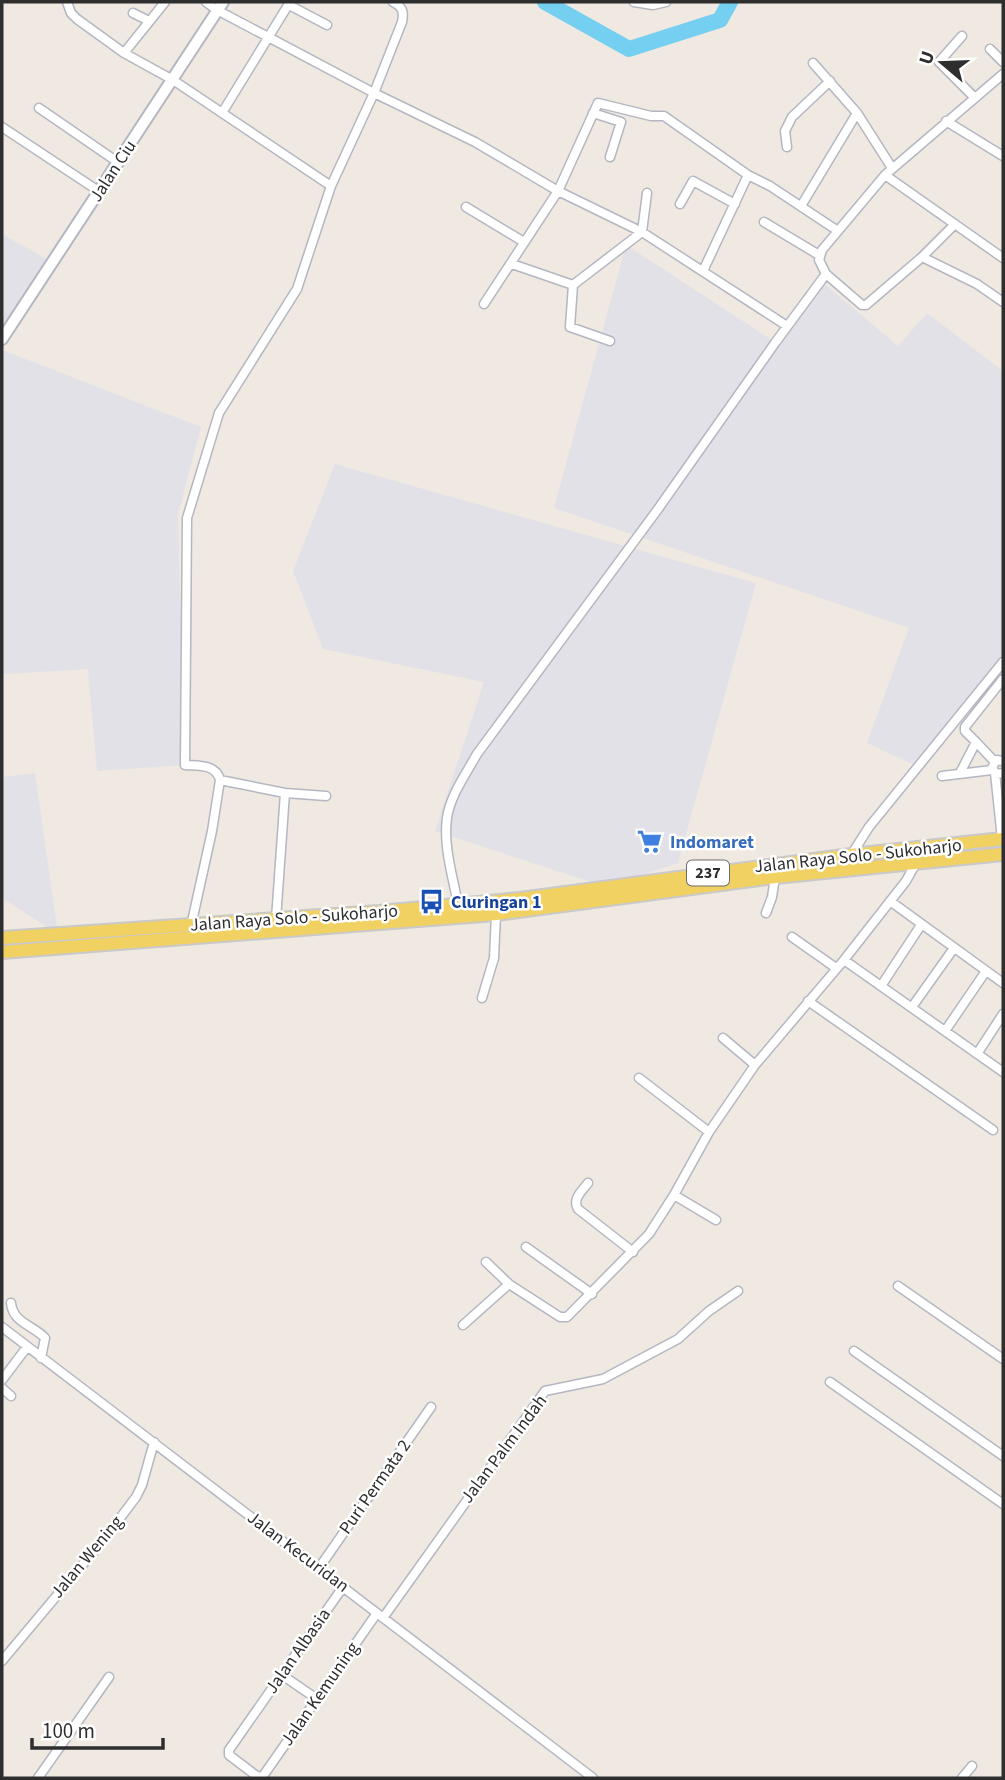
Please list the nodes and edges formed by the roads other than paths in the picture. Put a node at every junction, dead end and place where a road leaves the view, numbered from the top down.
1 (67, 2) edge
2 (165, 2) edge
3 (206, 2) edge
4 (393, 2) edge
5 (634, 2) edge
6 (666, 2) edge
7 (289, 3) edge
8 (220, 6) edge
9 (133, 13) dead end
10 (149, 21) junction
11 (327, 25) dead end
12 (962, 36) dead end
13 (269, 38) junction
14 (990, 48) dead end
15 (124, 53) junction
16 (1003, 62) edge
17 (813, 63) dead end
18 (1003, 74) edge
19 (173, 80) junction
20 (830, 82) junction
21 (374, 93) junction
22 (974, 97) junction
23 (39, 108) dead end
24 (222, 113) junction
25 (593, 113) junction
26 (857, 113) junction
27 (946, 121) junction
28 (2, 127) edge
29 (787, 147) dead end
30 (1003, 156) edge
31 (610, 157) dead end
32 (118, 163) junction
33 (892, 168) junction
34 (748, 175) junction
35 (885, 175) junction
36 (331, 186) junction
37 (558, 191) junction
38 (100, 192) junction
39 (647, 192) dead end
40 (680, 204) dead end
41 (736, 204) junction
42 (801, 206) junction
43 (466, 207) dead end
44 (764, 222) dead end
45 (955, 224) junction
46 (838, 231) junction
47 (642, 232) junction
48 (524, 242) junction
49 (819, 255) junction
50 (922, 257) junction
51 (1003, 258) edge
52 (512, 264) junction
53 (703, 271) junction
54 (826, 274) junction
55 (573, 285) junction
56 (1003, 302) edge
57 (484, 304) dead end
58 (787, 326) junction
59 (2, 339) edge
60 (610, 341) dead end
61 (1003, 662) edge
62 (1003, 680) edge
63 (975, 742) junction
64 (999, 770) edge
65 (960, 773) junction
66 (942, 776) dead end
67 (220, 780) junction
68 (285, 793) junction
69 (326, 796) dead end
70 (1003, 839) edge
71 (917, 849) junction
72 (1003, 853) edge
73 (851, 855) junction
74 (916, 863) junction
75 (847, 869) junction
76 (775, 877) junction
77 (890, 901) junction
78 (458, 905) junction
79 (766, 913) dead end
80 (496, 914) junction
81 (413, 915) junction
82 (379, 918) junction
83 (276, 919) junction
84 (921, 925) junction
85 (191, 926) junction
86 (792, 937) dead end
87 (2, 939) edge
88 (954, 948) junction
89 (2, 952) edge
90 (844, 960) junction
91 (836, 968) junction
92 (986, 971) junction
93 (1003, 984) edge
94 (881, 986) junction
95 (482, 998) dead end
96 (808, 1001) junction
97 (912, 1007) junction
98 (1003, 1014) edge
99 (945, 1031) junction
100 (723, 1038) dead end
101 (977, 1054) junction
102 (755, 1065) junction
103 (1003, 1072) edge
104 (639, 1078) dead end
105 (993, 1130) dead end
106 (709, 1132) junction
107 (588, 1183) dead end
108 (674, 1195) junction
109 (716, 1220) dead end
110 (526, 1247) dead end
111 (633, 1252) junction
112 (486, 1262) dead end
113 (509, 1284) junction
114 (898, 1286) dead end
115 (738, 1291) dead end
116 (592, 1294) junction
117 (12, 1303) dead end
118 (463, 1325) dead end
119 (2, 1327) edge
120 (27, 1347) junction
121 (854, 1351) dead end
122 (41, 1358) junction
123 (1003, 1359) edge
124 (2, 1380) edge
125 (830, 1382) dead end
126 (2, 1388) edge
127 (12, 1396) dead end
128 (431, 1407) dead end
129 (154, 1442) junction
130 (1003, 1456) edge
131 (1003, 1504) edge
132 (319, 1568) junction
133 (343, 1587) junction
134 (380, 1615) junction
135 (2, 1661) edge
136 (282, 1675) junction
137 (108, 1677) dead end
138 (317, 1699) junction
139 (972, 1766) dead end
140 (263, 1776) joint
141 (38, 1778) edge
142 (593, 1778) edge
143 (962, 1778) edge

1 - 15 street
2 - 10 street
3 - 8 street
4 - 21 street
5 - 6 street
7 - 11 street
7 - 13 street
8 - 13 street
8 - 19 street, Jalan Ciu
9 - 10 street
10 - 15 street
12 - 22 street
13 - 21 street
13 - 24 street
14 - 16 street
15 - 19 street
17 - 20 street
18 - 22 street
19 - 24 street
19 - 32 street, Jalan Ciu
20 - 26 street
20 - 29 street
21 - 36 street
21 - 37 street
22 - 27 street
23 - 32 street
24 - 36 street
25 - 31 street
25 - 34 street
25 - 37 street
26 - 33 street
26 - 42 street
27 - 30 street
27 - 33 street
28 - 38 street
32 - 38 street, Jalan Ciu
33 - 35 street
34 - 41 street
34 - 42 street
35 - 45 street
35 - 46 street
36 - 67 street
37 - 47 street
37 - 48 street
38 - 59 street, Jalan Ciu
39 - 47 street
40 - 41 street
41 - 53 street
42 - 46 street
43 - 48 street
44 - 49 street
45 - 50 street
45 - 51 street
46 - 49 street
47 - 53 street
47 - 55 street
48 - 52 street
49 - 54 street
50 - 54 street
50 - 56 street
52 - 55 street
52 - 57 street
53 - 58 street
54 - 58 street
55 - 60 street
58 - 78 street
61 - 73 street
62 - 63 street
63 - 64 street
63 - 65 street
64 - 65 street
64 - 70 street
65 - 66 street
67 - 68 street
67 - 85 street
68 - 69 street
68 - 83 street
70 - 71 main road, Jalan Raya Solo - Sukoharjo / 237
71 - 73 main road, Jalan Raya Solo - Sukoharjo / 237
71 - 74 street
72 - 74 main road, Jalan Raya Solo - Sukoharjo / 237
73 - 75 street
73 - 78 main road, Jalan Raya Solo - Sukoharjo / 237
74 - 75 main road, Jalan Raya Solo - Sukoharjo / 237
74 - 77 street
75 - 76 main road, Jalan Raya Solo - Sukoharjo / 237
76 - 79 street
76 - 80 main road, Jalan Raya Solo - Sukoharjo / 237
77 - 84 street
77 - 90 street
78 - 81 main road, Jalan Raya Solo - Sukoharjo / 237
80 - 81 main road, Jalan Raya Solo - Sukoharjo / 237
80 - 95 street
81 - 82 main road, Jalan Raya Solo - Sukoharjo / 237
82 - 83 main road, Jalan Raya Solo - Sukoharjo / 237
82 - 89 main road, Jalan Raya Solo - Sukoharjo / 237
83 - 85 main road, Jalan Raya Solo - Sukoharjo / 237
84 - 88 street
84 - 94 street
85 - 87 main road, Jalan Raya Solo - Sukoharjo / 237
86 - 91 street
88 - 92 street
88 - 97 street
90 - 91 street
90 - 94 street
91 - 96 street
92 - 93 street
92 - 99 street
94 - 97 street
96 - 102 street
96 - 105 street
97 - 99 street
98 - 101 street
99 - 101 street
100 - 102 street
101 - 103 street
102 - 106 street
104 - 106 street
106 - 108 street
107 - 111 street
108 - 109 street
108 - 111 street
110 - 116 street
111 - 116 street
112 - 113 street
113 - 116 street
113 - 118 street
114 - 123 street
115 - 134 street, Jalan Palm Indah
117 - 122 street
119 - 120 street, Jalan Kecuridan
120 - 122 street, Jalan Kecuridan
120 - 124 street
121 - 130 street
122 - 129 street, Jalan Kecuridan
125 - 131 street
126 - 127 street
128 - 132 street, Puri Permata 2
129 - 132 street, Jalan Kecuridan
129 - 135 street, Jalan Wening
132 - 133 street, Jalan Kecuridan
133 - 134 street, Jalan Kecuridan
133 - 136 street, Jalan Albasia
134 - 138 street, Jalan Kemuning
134 - 142 street, Jalan Kecuridan
136 - 138 street
136 - 140 street, Jalan Albasia
137 - 141 street
138 - 140 street, Jalan Kemuning
139 - 143 street

